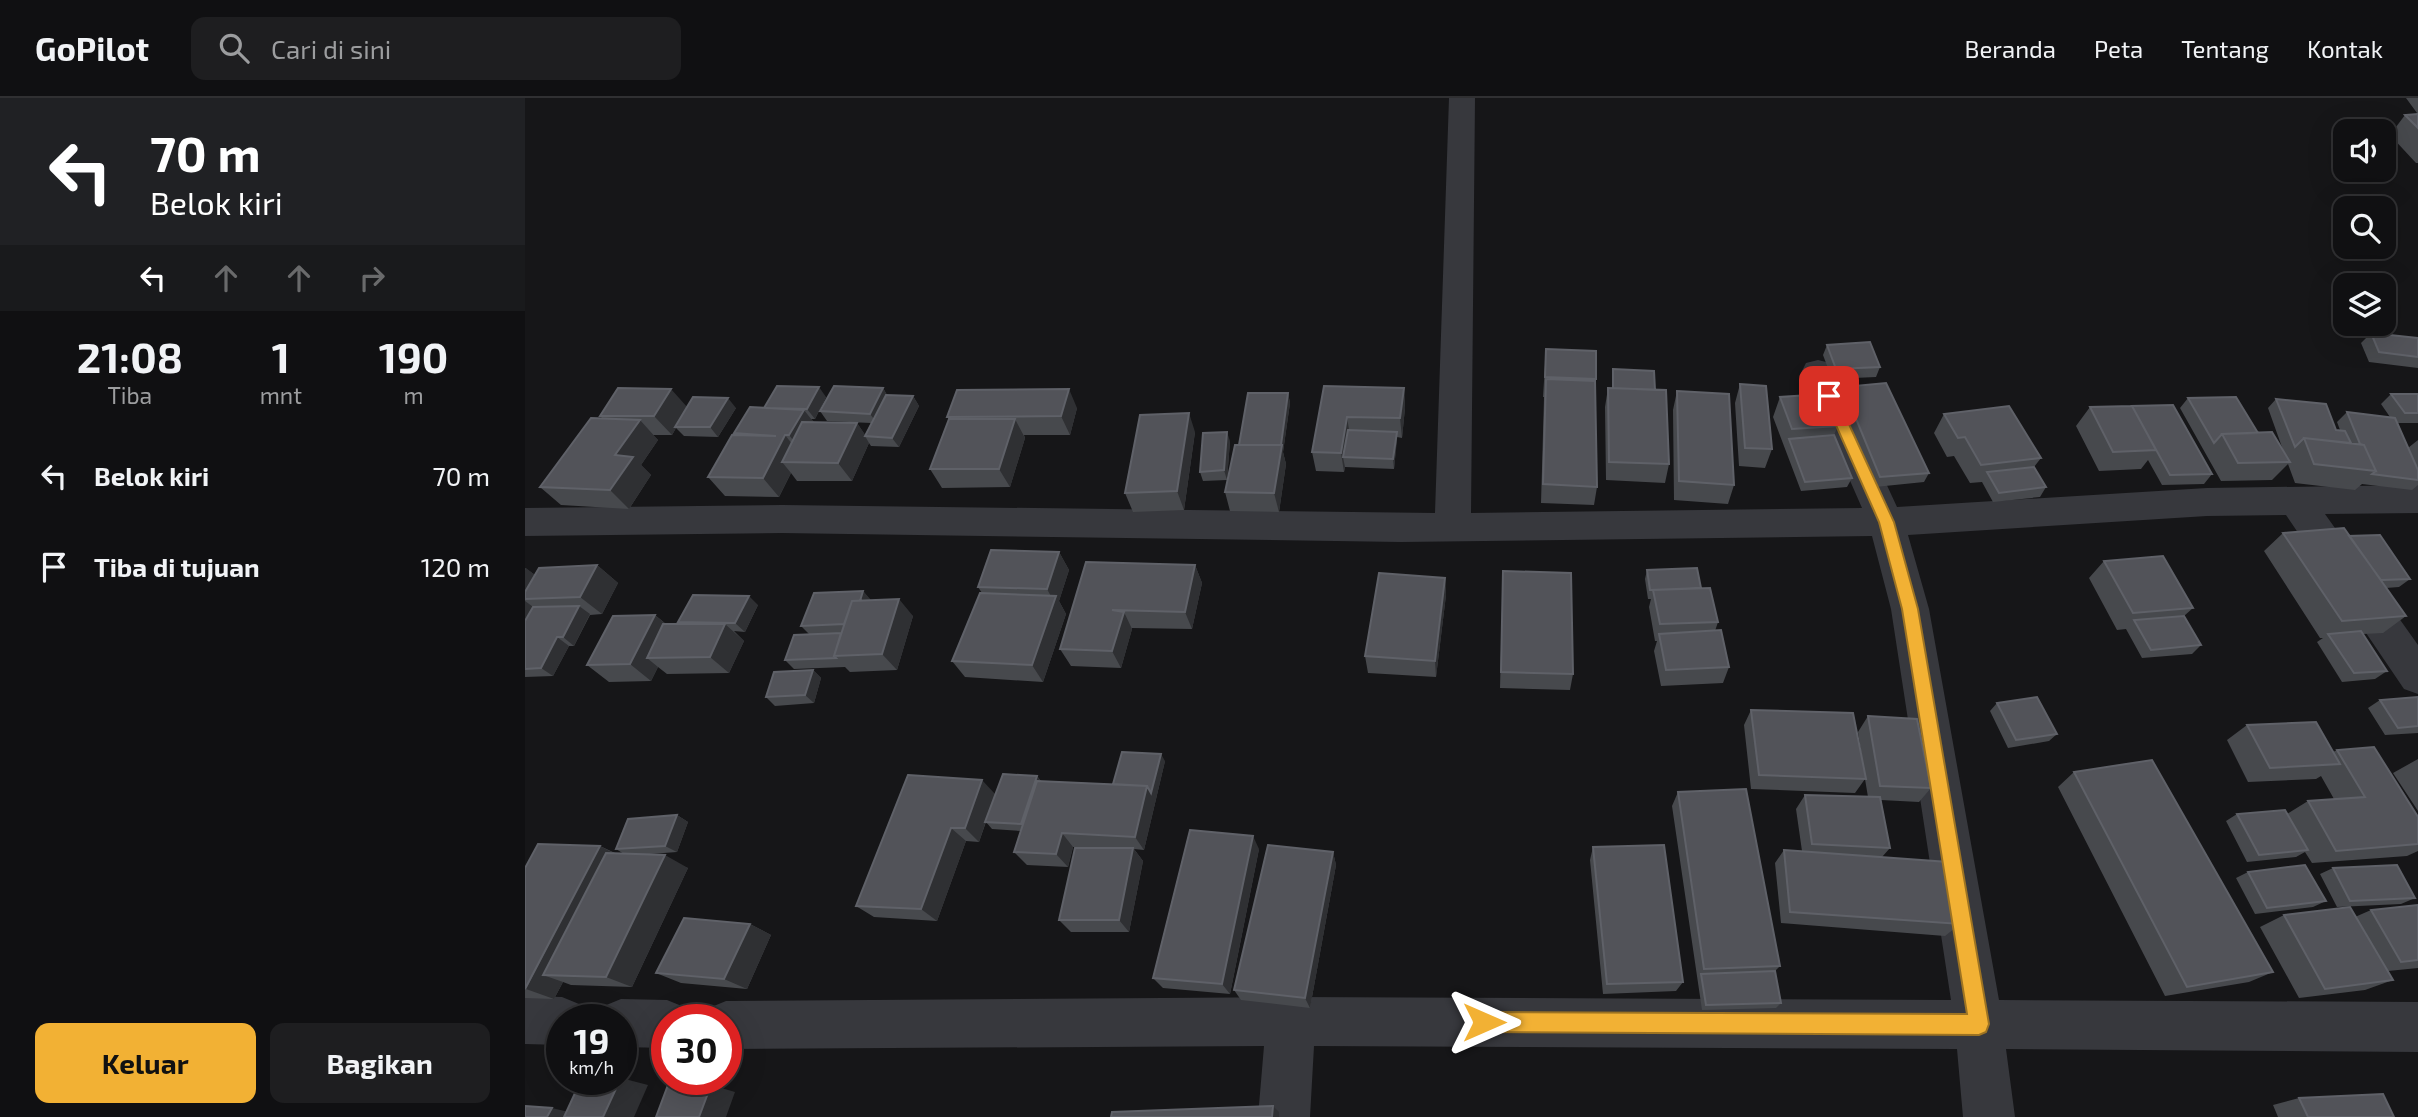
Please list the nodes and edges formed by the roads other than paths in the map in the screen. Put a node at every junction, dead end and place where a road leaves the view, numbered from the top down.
1 (1462, 98) edge
2 (1818, 371) dead end
3 (2418, 499) edge
4 (2295, 500) junction
5 (525, 522) edge
6 (1886, 522) junction
7 (1453, 527) junction
8 (2418, 677) edge
9 (525, 1020) edge
10 (546, 1021) edge
11 (1291, 1021) junction
12 (1979, 1024) junction
13 (742, 1025) edge
14 (2418, 1027) edge
15 (1284, 1117) edge
16 (1989, 1117) edge

1 - 7 street
2 - 6 street
3 - 4 street
4 - 6 street
4 - 8 street
5 - 7 street
6 - 7 street
6 - 12 street
9 - 10 street
11 - 12 street
11 - 13 street
11 - 15 street
12 - 14 street
12 - 16 street

